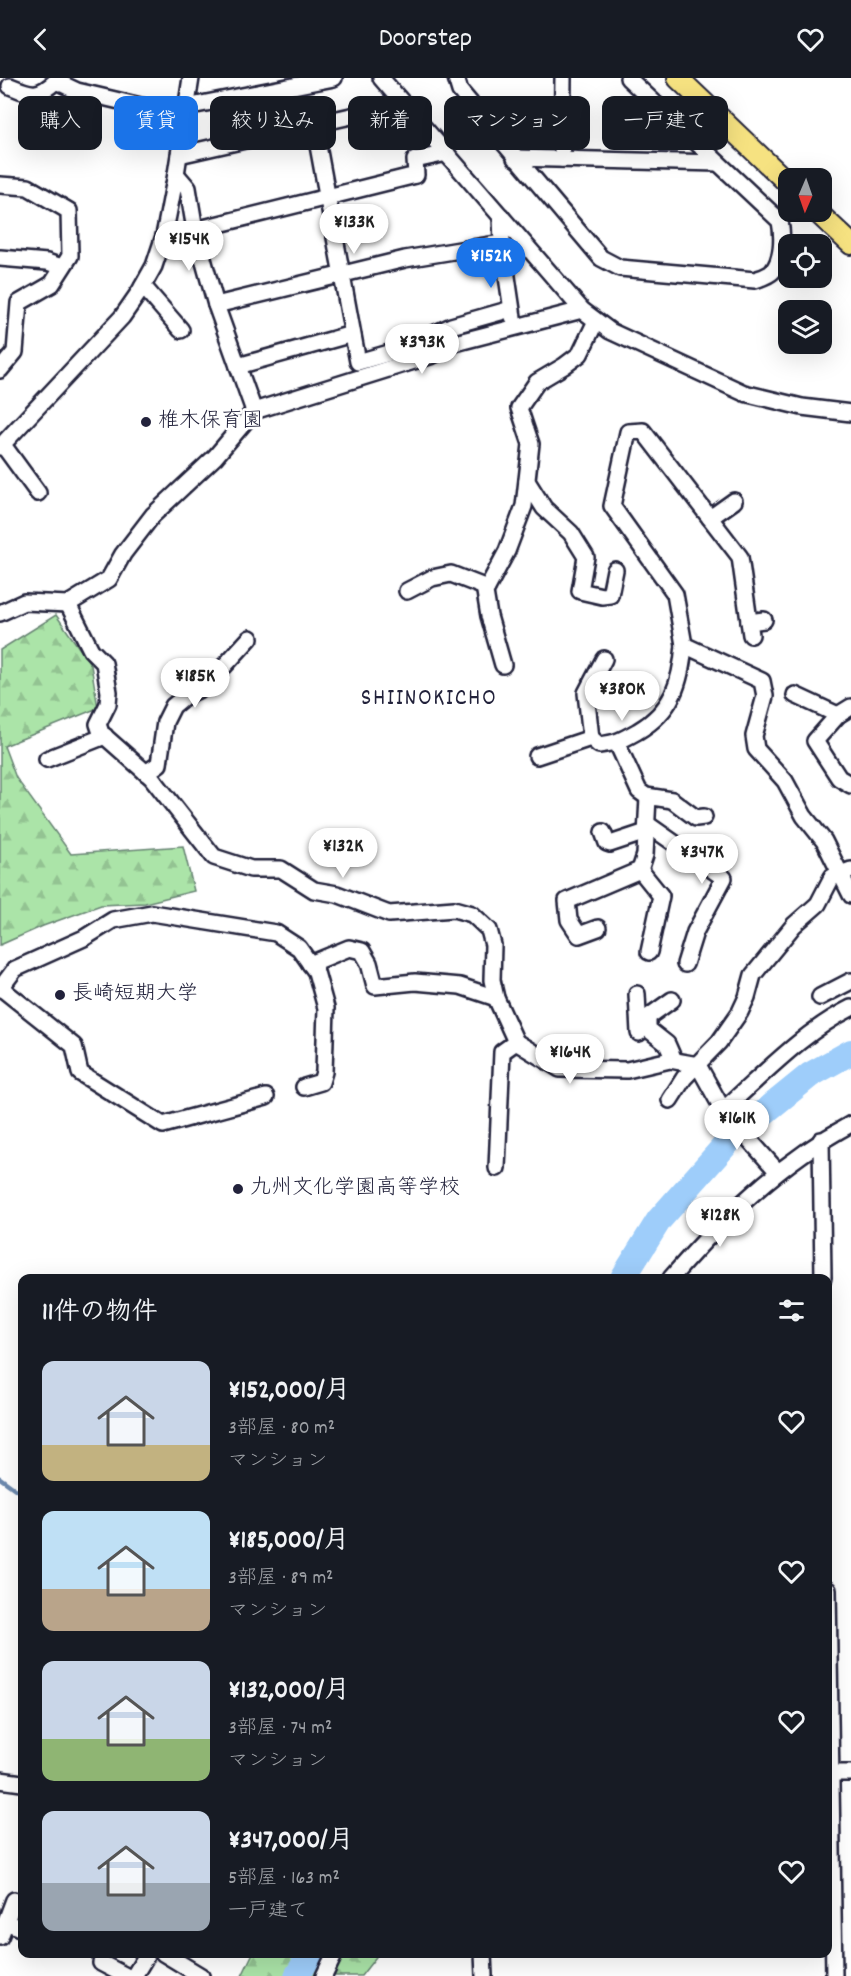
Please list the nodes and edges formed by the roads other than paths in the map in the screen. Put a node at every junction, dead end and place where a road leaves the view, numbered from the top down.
1 (191, 78) edge
2 (334, 78) edge
3 (381, 78) edge
4 (456, 78) edge
5 (563, 78) edge
6 (628, 78) edge
7 (678, 78) edge
8 (10, 86) dead end
9 (188, 96) edge
10 (397, 96) edge
11 (114, 99) edge
12 (198, 106) edge
13 (432, 136) edge
14 (210, 148) edge
15 (180, 150) edge
16 (319, 150) edge
17 (447, 153) junction
18 (179, 155) junction
19 (516, 158) junction
20 (562, 159) junction
21 (718, 163) junction
22 (778, 173) edge
23 (176, 174) junction
24 (0, 185) edge
25 (327, 197) junction
26 (501, 216) junction
27 (828, 222) edge
28 (195, 230) junction
29 (502, 243) junction
30 (851, 244) edge
31 (0, 258) edge
32 (62, 267) junction
33 (341, 275) junction
34 (143, 286) junction
35 (216, 305) junction
36 (511, 309) junction
37 (582, 310) junction
38 (596, 321) junction
39 (516, 327) junction
40 (181, 330) dead end
41 (352, 334) junction
42 (238, 366) junction
43 (0, 370) edge
44 (848, 408) edge
45 (254, 411) junction
46 (1, 446) edge
47 (527, 481) junction
48 (38, 493) dead end
49 (734, 501) dead end
50 (710, 518) junction
51 (615, 570) dead end
52 (487, 588) junction
53 (407, 591) dead end
54 (68, 604) junction
55 (0, 613) edge
56 (755, 625) dead end
57 (250, 638) dead end
58 (684, 645) junction
59 (604, 659) dead end
60 (503, 665) dead end
61 (795, 695) dead end
62 (845, 711) edge
63 (101, 730) junction
64 (591, 738) junction
65 (617, 743) junction
66 (537, 756) dead end
67 (47, 759) dead end
68 (146, 773) junction
69 (851, 785) edge
70 (648, 797) junction
71 (704, 817) dead end
72 (646, 828) junction
73 (603, 832) dead end
74 (640, 870) junction
75 (846, 872) edge
76 (851, 895) edge
77 (598, 928) dead end
78 (649, 952) dead end
79 (310, 964) junction
80 (685, 964) dead end
81 (851, 981) edge
82 (0, 988) edge
83 (637, 994) dead end
84 (820, 997) dead end
85 (496, 998) junction
86 (672, 1000) dead end
87 (851, 1008) edge
88 (516, 1042) junction
89 (670, 1061) junction
90 (698, 1065) junction
91 (304, 1087) dead end
92 (266, 1097) dead end
93 (670, 1100) dead end
94 (725, 1112) junction
95 (851, 1124) edge
96 (821, 1140) junction
97 (497, 1168) dead end
98 (775, 1169) junction
99 (674, 1274) edge
100 (823, 1274) edge
101 (832, 1773) edge
102 (851, 1773) edge
103 (0, 1780) edge
104 (18, 1782) edge
105 (832, 1895) edge
106 (14, 1900) dead end
107 (3, 1929) edge
108 (145, 1958) edge
109 (171, 1958) edge
110 (333, 1958) edge
111 (483, 1958) edge
112 (101, 1964) dead end
113 (126, 1976) edge
114 (134, 1976) edge
115 (201, 1976) edge
116 (324, 1976) edge
117 (484, 1976) edge
118 (834, 1976) edge

1 - 9 street
2 - 12 street
3 - 10 street
4 - 19 street
5 - 20 street
6 - 21 street
7 - 22 main road
8 - 11 street
13 - 17 street
14 - 18 street
15 - 18 street
16 - 25 street
17 - 25 street
17 - 26 street
18 - 23 street
19 - 20 street
19 - 21 street
20 - 21 street
23 - 28 street
23 - 34 street
24 - 32 street
25 - 28 street
25 - 33 street
26 - 29 street
26 - 37 street
27 - 30 main road
28 - 35 street
29 - 33 street
29 - 36 street
31 - 32 street
32 - 43 street
33 - 35 street
33 - 41 street
34 - 40 street
34 - 46 street
35 - 42 street
36 - 39 street
36 - 41 street
37 - 38 street
37 - 39 street
38 - 44 street
38 - 47 street
39 - 45 street
41 - 42 street
42 - 45 street
45 - 54 street
46 - 48 street
47 - 51 street
47 - 52 street
49 - 50 street
50 - 56 street
50 - 58 street
52 - 53 street
52 - 60 street
54 - 55 street
54 - 63 street
57 - 68 street
58 - 65 street
58 - 75 street
59 - 64 street
61 - 62 street
62 - 69 street
63 - 67 street
63 - 68 street
64 - 65 street
64 - 66 street
65 - 70 street
68 - 85 street
70 - 71 street
70 - 72 street
72 - 73 street
72 - 74 street
72 - 80 street
74 - 77 street
74 - 78 street
75 - 76 street
75 - 90 street
79 - 82 street
79 - 85 street
79 - 91 street
81 - 84 street
82 - 92 street
83 - 89 street
85 - 88 street
86 - 89 street
87 - 94 street
88 - 89 street
88 - 97 street
89 - 90 street
90 - 93 street
90 - 94 street
94 - 98 street
95 - 96 street
96 - 98 street
96 - 100 street
98 - 99 street
101 - 102 street
103 - 104 street
105 - 118 street
106 - 107 street
108 - 114 street
109 - 115 street
110 - 116 street
111 - 117 street
112 - 113 street

